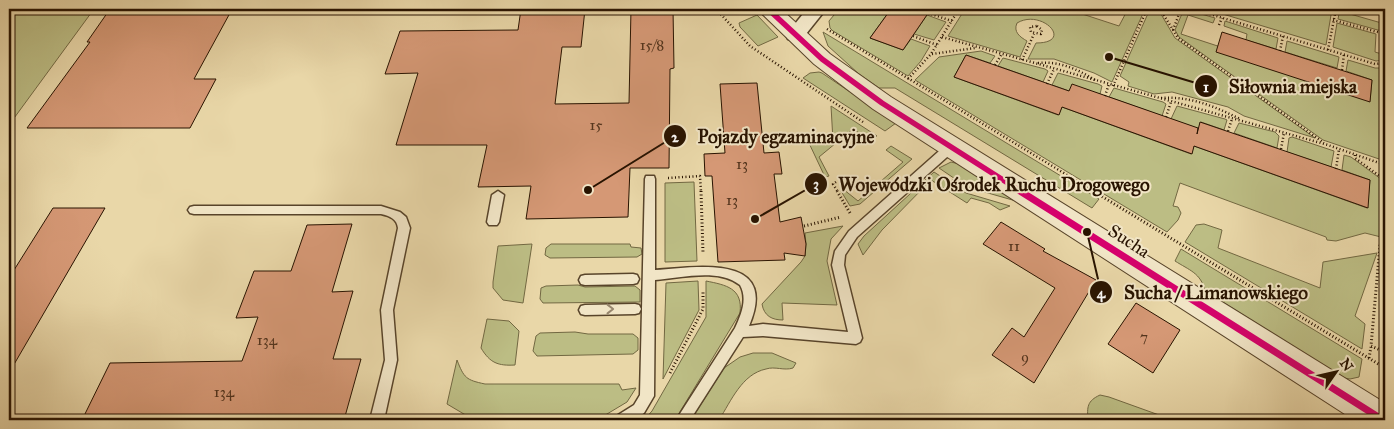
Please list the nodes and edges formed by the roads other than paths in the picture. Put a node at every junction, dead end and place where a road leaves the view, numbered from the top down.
1 (768, 9) edge
2 (815, 11) edge
3 (795, 35) junction
4 (951, 147) junction
5 (650, 179) dead end
6 (498, 195) dead end
7 (194, 210) dead end
8 (494, 222) dead end
9 (649, 275) junction
10 (633, 279) dead end
11 (585, 280) dead end
12 (635, 309) dead end
13 (585, 310) dead end
14 (739, 332) junction
15 (377, 420) edge
16 (623, 420) edge
17 (683, 420) edge
18 (1383, 420) edge

1 - 3 street, Sucha
2 - 3 street
3 - 4 street, Sucha
4 - 14 lane
4 - 18 street, Sucha
5 - 9 lane
6 - 8 lane
7 - 15 lane
9 - 14 lane
9 - 16 lane
10 - 11 lane
13 -> 12 lane
14 - 17 lane

